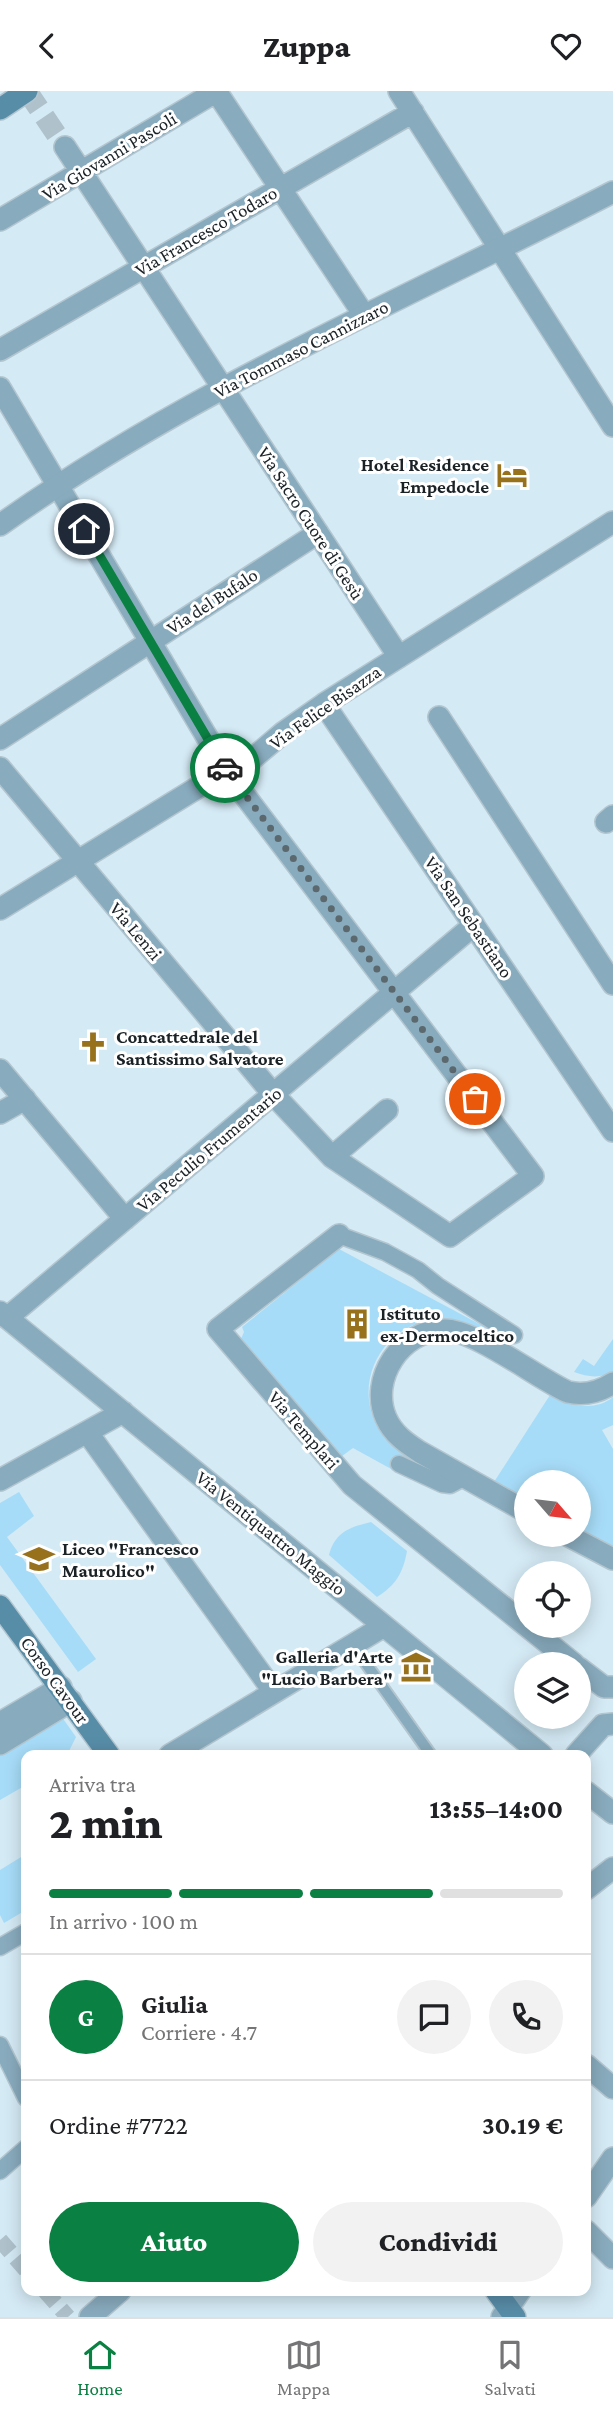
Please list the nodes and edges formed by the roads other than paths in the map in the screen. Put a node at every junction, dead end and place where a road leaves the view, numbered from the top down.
1 (27, 91) edge
2 (217, 91) edge
3 (399, 91) edge
4 (0, 109) edge
5 (413, 112) junction
6 (65, 147) tunnel mouth
7 (81, 172) junction
8 (280, 188) junction
9 (613, 193) edge
10 (0, 220) edge
11 (501, 250) junction
12 (144, 267) junction
13 (364, 315) junction
14 (0, 350) edge
15 (0, 388) edge
16 (223, 389) junction
17 (613, 426) edge
18 (57, 484) junction
19 (613, 522) edge
20 (0, 524) edge
21 (318, 533) junction
22 (150, 641) junction
23 (399, 657) junction
24 (324, 704) junction
25 (439, 717) dead end
26 (0, 739) edge
27 (0, 768) edge
28 (230, 776) junction
29 (77, 860) junction
30 (0, 909) edge
31 (474, 925) junction
32 (613, 984) edge
33 (395, 992) junction
34 (0, 1070) edge
35 (273, 1094) junction
36 (25, 1099) junction
37 (387, 1110) dead end
38 (0, 1113) edge
39 (613, 1131) edge
40 (332, 1157) junction
41 (125, 1219) junction
42 (339, 1235) joint
43 (2, 1317) edge
44 (514, 1335) dead end
45 (613, 1383) edge
46 (123, 1412) junction
47 (87, 1432) junction
48 (399, 1464) dead end
49 (466, 1477) junction
50 (0, 1480) edge
51 (514, 1505) edge
52 (590, 1547) edge
53 (613, 1559) edge
54 (0, 1606) edge
55 (384, 1626) junction
56 (352, 1644) junction
57 (559, 1652) edge
58 (591, 1678) edge
59 (613, 1687) edge
60 (274, 1692) junction
61 (66, 1694) junction
62 (0, 1723) edge
63 (613, 1724) edge
64 (0, 1744) edge
65 (105, 1750) edge
66 (178, 1750) edge
67 (427, 1750) edge
68 (536, 1750) edge
69 (580, 1750) edge
70 (591, 1796) edge
71 (613, 1813) edge
72 (613, 1868) edge
73 (591, 1885) edge
74 (21, 1935) edge
75 (0, 1947) edge
76 (0, 2045) edge
77 (591, 2069) edge
78 (21, 2088) edge
79 (613, 2088) edge
80 (21, 2152) edge
81 (613, 2158) edge
82 (0, 2171) edge
83 (591, 2190) edge
84 (591, 2236) edge
85 (613, 2258) edge
86 (114, 2296) edge
87 (90, 2317) edge

1 - 4 main road
2 - 7 street, Via Giovanni Pascoli
2 - 8 street
3 - 5 street
5 - 8 street, Via Francesco Todaro
5 - 11 street
6 - 7 street, Via Sacro Cuore di Gesù
7 - 10 street, Via Giovanni Pascoli
7 - 12 street, Via Sacro Cuore di Gesù
8 - 12 street, Via Francesco Todaro
8 - 13 street
9 - 11 street, Via Tommaso Cannizzaro
11 - 13 street, Via Tommaso Cannizzaro
11 - 17 street
12 - 14 street, Via Francesco Todaro
12 - 16 street, Via Sacro Cuore di Gesù
13 - 16 street, Via Tommaso Cannizzaro
15 - 18 street
16 - 18 street, Via Tommaso Cannizzaro
16 - 21 street, Via Sacro Cuore di Gesù
18 - 20 street, Via Tommaso Cannizzaro
18 - 22 street
19 - 23 street, Via Felice Bisazza
21 - 22 street, Via del Bufalo
21 - 23 street, Via Sacro Cuore di Gesù
22 - 26 street, Via del Bufalo
22 - 28 street
23 - 24 street, Via Felice Bisazza
24 - 28 street, Via Felice Bisazza
24 - 31 street, Via San Sebastiano
25 - 32 street
27 - 29 street, Via Lenzi
28 - 29 street, Via Felice Bisazza
28 - 33 street
29 - 30 street, Via Felice Bisazza
29 - 35 street, Via Lenzi
31 - 33 street, Via Peculio Frumentario
31 - 39 street, Via San Sebastiano
33 - 35 street, Via Peculio Frumentario
33 - 40 street, Via Lenzi
34 - 36 street
35 - 40 street, Via Lenzi
35 - 41 street, Via Peculio Frumentario
36 - 38 street
36 - 41 street
37 - 40 street
41 - 43 street, Via Peculio Frumentario
42 - 44 street
42 - 57 street, Via Templari
43 - 46 street, Via Ventiquattro Maggio
45 - 49 street
46 - 47 street
46 - 55 street, Via Ventiquattro Maggio
47 - 50 street
47 - 60 street
48 - 49 street
49 - 51 street
52 - 53 street
54 - 61 main road, Corso Cavour
55 - 56 street
55 - 68 street, Via Ventiquattro Maggio
56 - 60 street
56 - 67 lane
58 - 59 street
60 - 66 street
61 - 62 street
61 - 64 street
61 - 65 main road, Corso Cavour
63 - 69 street
70 - 71 street
72 - 73 street
74 - 75 street
76 - 78 street
77 - 79 street
80 - 82 street
81 - 83 street
84 - 85 street
86 - 87 street

